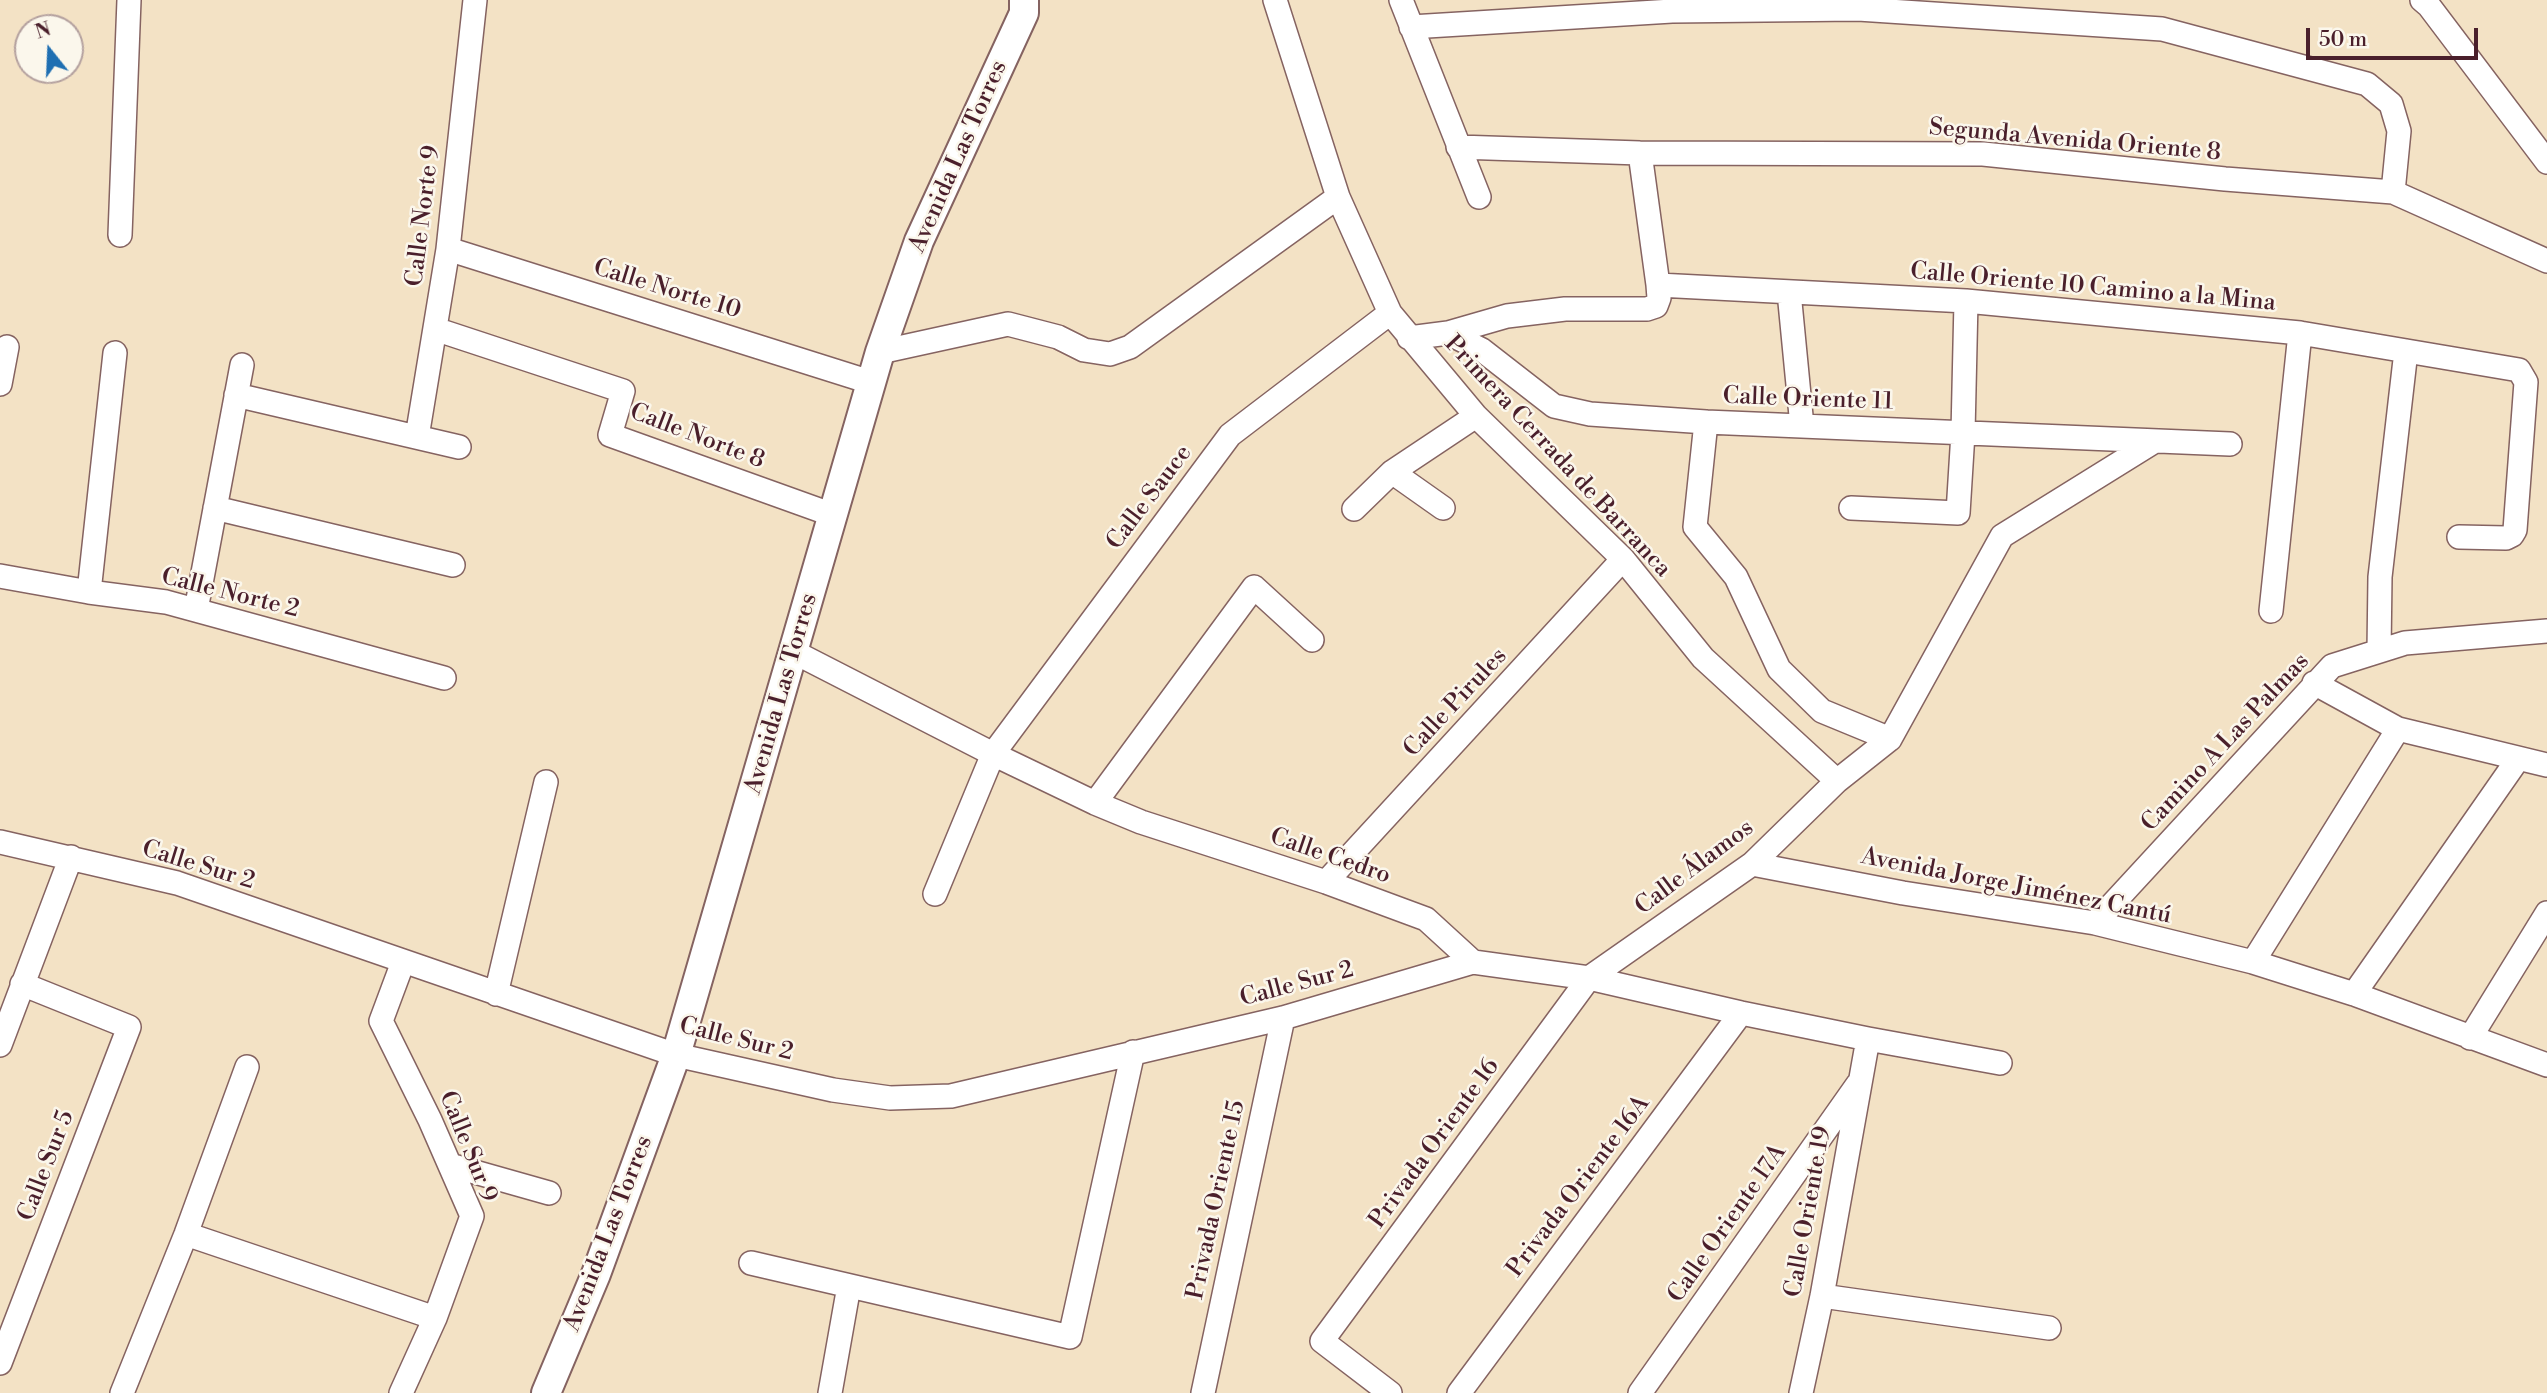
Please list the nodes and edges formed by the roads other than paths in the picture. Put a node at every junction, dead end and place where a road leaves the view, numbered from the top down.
1 (130, 0) edge
2 (475, 0) edge
3 (1024, 0) edge
4 (1275, 0) edge
5 (1401, 0) edge
6 (2422, 0) edge
7 (1411, 27) junction
8 (1458, 146) junction
9 (1640, 153) junction
10 (2547, 162) edge
11 (2393, 192) junction
12 (1338, 197) junction
13 (1479, 197) dead end
14 (120, 234) dead end
15 (448, 249) junction
16 (2547, 261) edge
17 (1658, 285) junction
18 (1789, 292) junction
19 (1966, 301) junction
20 (1390, 313) junction
21 (435, 329) junction
22 (1448, 333) junction
23 (2300, 333) junction
24 (1409, 338) junction
25 (2406, 351) junction
26 (880, 352) junction
27 (115, 353) dead end
28 (242, 365) dead end
29 (870, 382) junction
30 (236, 395) junction
31 (1476, 416) junction
32 (1706, 422) junction
33 (1802, 426) junction
34 (1963, 433) junction
35 (417, 437) junction
36 (2155, 440) junction
37 (2230, 444) dead end
38 (459, 447) dead end
39 (1392, 472) junction
40 (215, 508) junction
41 (1443, 508) dead end
42 (1851, 508) dead end
43 (1354, 509) dead end
44 (833, 515) junction
45 (2459, 537) dead end
46 (1623, 559) junction
47 (453, 565) dead end
48 (0, 576) edge
49 (89, 592) junction
50 (197, 610) junction
51 (2271, 611) dead end
52 (2547, 631) edge
53 (1312, 640) dead end
54 (2379, 651) junction
55 (794, 652) junction
56 (444, 678) dead end
57 (2314, 683) junction
58 (2398, 729) junction
59 (1890, 739) junction
60 (993, 754) junction
61 (2518, 759) junction
62 (2547, 765) edge
63 (1837, 781) junction
64 (546, 782) dead end
65 (1095, 803) junction
66 (0, 842) edge
67 (71, 857) junction
68 (1752, 864) junction
69 (1326, 882) junction
70 (935, 894) dead end
71 (2547, 913) edge
72 (2095, 923) junction
73 (402, 962) junction
74 (1473, 962) junction
75 (2253, 962) junction
76 (1589, 978) junction
77 (22, 984) junction
78 (496, 994) junction
79 (2354, 994) junction
80 (1741, 1013) junction
81 (1283, 1018) junction
82 (2470, 1038) junction
83 (1868, 1040) junction
84 (0, 1045) edge
85 (1133, 1052) junction
86 (676, 1055) junction
87 (2000, 1063) dead end
88 (2547, 1065) edge
89 (247, 1067) dead end
90 (1858, 1084) junction
91 (450, 1165) junction
92 (549, 1193) dead end
93 (186, 1234) junction
94 (751, 1263) dead end
95 (849, 1286) junction
96 (1822, 1296) junction
97 (435, 1318) junction
98 (2049, 1328) dead end
99 (0, 1363) edge
100 (122, 1393) edge
101 (401, 1393) edge
102 (546, 1393) edge
103 (830, 1393) edge
104 (1203, 1393) edge
105 (1390, 1393) edge
106 (1459, 1393) edge
107 (1640, 1393) edge
108 (1801, 1393) edge

1 - 14 street
2 - 15 street, Calle Norte 9
3 - 26 main road, Avenida Las Torres
4 - 12 street, Primera Cerrada de Barranca
5 - 7 street
6 - 10 street
7 - 8 street
7 - 11 street
8 - 9 street, Segunda Avenida Oriente 8
8 - 13 street
9 - 11 street, Segunda Avenida Oriente 8
9 - 17 street
11 - 16 street, Segunda Avenida Oriente 8
12 - 20 street, Primera Cerrada de Barranca
12 - 26 street
15 - 21 street, Calle Norte 9
15 - 29 street, Calle Norte 10
17 - 18 street, Calle Oriente 10 Camino a la Mina
17 - 22 street
18 - 19 street, Calle Oriente 10 Camino a la Mina
18 - 33 street
19 - 23 street, Calle Oriente 10 Camino a la Mina
19 - 34 street
20 - 24 street, Primera Cerrada de Barranca
20 - 60 street, Calle Sauce
21 - 35 street, Calle Norte 9
21 - 44 street, Calle Norte 8
22 - 24 street
22 - 32 street, Calle Oriente 11
23 - 25 street, Calle Oriente 10 Camino a la Mina
23 - 51 street
24 - 31 street, Primera Cerrada de Barranca
25 - 45 street, Calle Oriente 10 Camino a la Mina
25 - 54 street
26 - 29 main road, Avenida Las Torres
27 - 49 street
28 - 30 street
29 - 44 main road, Avenida Las Torres
30 - 35 street
30 - 40 street
31 - 39 street
31 - 46 street, Primera Cerrada de Barranca
32 - 33 street, Calle Oriente 11
32 - 59 street
33 - 34 street, Calle Oriente 11
34 - 36 street, Calle Oriente 11
34 - 42 street
35 - 38 street
36 - 37 street, Calle Oriente 11
36 - 59 street
39 - 41 street
39 - 43 street
40 - 47 street
40 - 50 street
44 - 55 main road, Avenida Las Torres
46 - 63 street, Primera Cerrada de Barranca
46 - 69 street, Calle Pirules
48 - 49 street, Calle Norte 2
49 - 50 street, Calle Norte 2
50 - 56 street, Calle Norte 2
52 - 54 street, Camino A Las Palmas
53 - 65 street
54 - 57 street, Camino A Las Palmas
55 - 60 street, Calle Cedro
55 - 86 main road, Avenida Las Torres
57 - 58 street
57 - 72 street, Camino A Las Palmas
58 - 61 street
58 - 75 street
59 - 63 street, Calle Álamos
60 - 65 street, Calle Cedro
60 - 70 street, Calle Sauce
61 - 62 street
61 - 79 street
63 - 68 street, Calle Álamos
64 - 78 street
65 - 69 street, Calle Cedro
66 - 67 street, Calle Sur 2
67 - 73 street, Calle Sur 2
67 - 77 street
68 - 72 street, Avenida Jorge Jiménez Cantú
68 - 76 street, Calle Álamos
69 - 74 street, Calle Cedro
71 - 82 street
72 - 75 street, Avenida Jorge Jiménez Cantú
73 - 78 street, Calle Sur 2
73 - 91 street, Calle Sur 9
74 - 76 street
74 - 81 street, Calle Sur 2
75 - 79 street, Avenida Jorge Jiménez Cantú
76 - 80 street
76 - 105 street, Privada Oriente 16
77 - 84 street
77 - 99 street, Calle Sur 5
78 - 86 street, Calle Sur 2
79 - 82 street, Avenida Jorge Jiménez Cantú
80 - 83 street
80 - 106 street, Privada Oriente 16A
81 - 85 street, Calle Sur 2
81 - 104 street, Privada Oriente 15
82 - 88 street, Avenida Jorge Jiménez Cantú
83 - 87 street
83 - 90 street, Calle Oriente 19
85 - 86 street, Calle Sur 2
85 - 95 street
86 - 102 main road, Avenida Las Torres
89 - 93 street
90 - 96 street, Calle Oriente 19
90 - 107 street, Calle Oriente 17A
91 - 92 street
91 - 97 street, Calle Sur 9
93 - 97 street
93 - 100 street
94 - 95 street
95 - 103 street
96 - 98 street
96 - 108 street, Calle Oriente 19
97 - 101 street, Calle Sur 9

